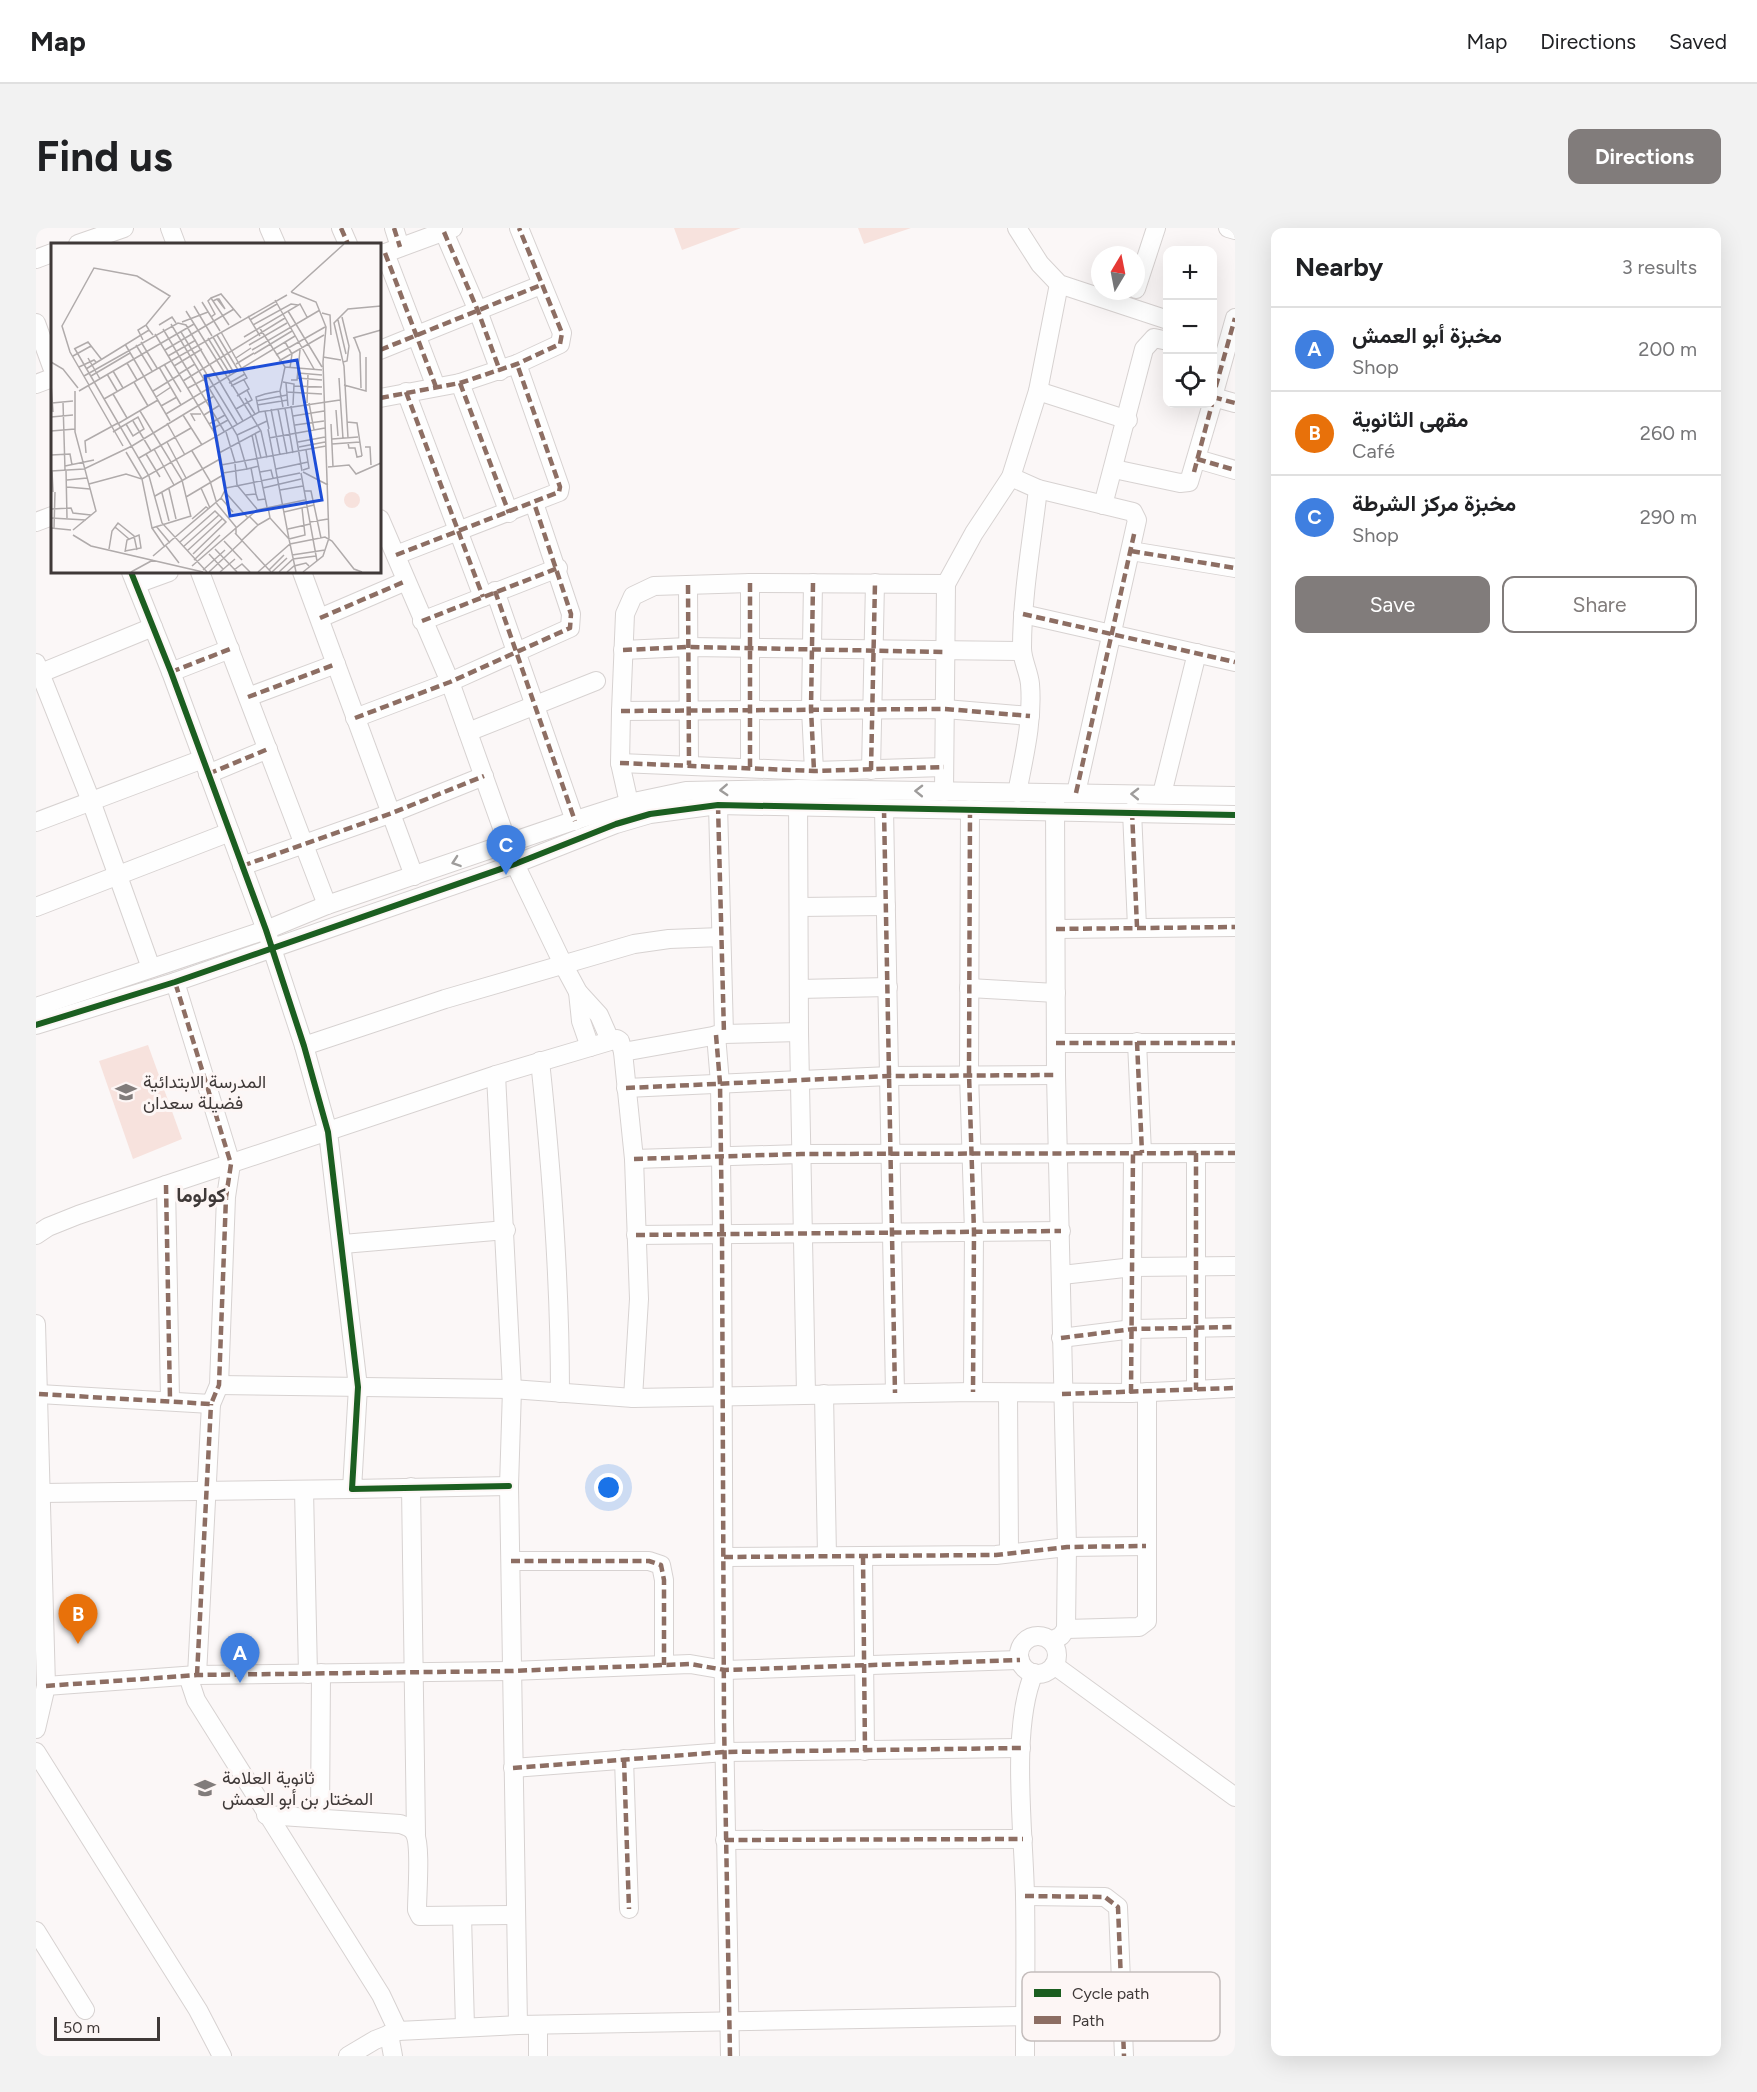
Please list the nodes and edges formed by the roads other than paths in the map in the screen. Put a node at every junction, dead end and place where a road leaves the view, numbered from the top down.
1 (70, 228) edge
2 (124, 228) edge
3 (170, 228) edge
4 (269, 228) edge
5 (341, 228) edge
6 (394, 228) edge
7 (519, 228) edge
8 (1017, 228) edge
9 (1156, 228) edge
10 (1228, 228) edge
11 (448, 230) edge
12 (1235, 230) edge
13 (77, 243) edge
14 (80, 243) edge
15 (176, 243) edge
16 (276, 243) edge
17 (348, 243) edge
18 (388, 252) edge
19 (51, 253) edge
20 (36, 259) edge
21 (1145, 262) edge
22 (1059, 284) junction
23 (541, 285) junction
24 (1132, 300) edge
25 (1129, 309) junction
26 (478, 311) junction
27 (1235, 318) edge
28 (1163, 319) edge
29 (36, 323) edge
30 (417, 335) junction
31 (1225, 336) edge
32 (1163, 340) edge
33 (381, 350) edge
34 (51, 364) edge
35 (509, 368) junction
36 (1217, 375) edge
37 (51, 378) edge
38 (460, 383) junction
39 (36, 384) edge
40 (436, 387) junction
41 (1038, 391) junction
42 (406, 392) junction
43 (381, 398) edge
44 (1217, 401) edge
45 (1235, 404) edge
46 (1210, 408) edge
47 (1128, 420) junction
48 (1197, 459) junction
49 (1114, 469) junction
50 (1235, 470) edge
51 (1011, 477) junction
52 (1038, 489) junction
53 (534, 503) junction
54 (1103, 505) junction
55 (509, 513) junction
56 (51, 516) edge
57 (381, 521) edge
58 (36, 522) edge
59 (457, 534) junction
60 (1131, 551) junction
61 (396, 555) junction
62 (558, 568) junction
63 (1235, 568) edge
64 (163, 573) edge
65 (200, 573) edge
66 (302, 573) edge
67 (134, 578) edge
68 (406, 581) junction
69 (750, 583) junction
70 (813, 583) junction
71 (875, 583) junction
72 (688, 585) junction
73 (946, 585) junction
74 (489, 594) junction
75 (1023, 614) junction
76 (320, 618) junction
77 (422, 621) junction
78 (153, 627) junction
79 (1113, 634) junction
80 (688, 648) junction
81 (750, 648) junction
82 (230, 649) junction
83 (812, 649) junction
84 (874, 649) junction
85 (623, 650) junction
86 (945, 651) junction
87 (1021, 651) junction
88 (518, 652) junction
89 (1197, 653) junction
90 (1235, 662) edge
91 (336, 664) junction
92 (37, 670) edge
93 (171, 672) junction
94 (596, 681) dead end
95 (450, 682) junction
96 (248, 697) junction
97 (536, 705) junction
98 (874, 708) junction
99 (811, 709) junction
100 (945, 709) junction
101 (621, 711) junction
102 (688, 711) junction
103 (751, 711) junction
104 (1030, 716) junction
105 (355, 718) junction
106 (468, 732) junction
107 (268, 749) junction
108 (621, 763) junction
109 (688, 765) junction
110 (205, 766) junction
111 (750, 766) junction
112 (944, 767) junction
113 (871, 770) junction
114 (814, 771) junction
115 (484, 776) junction
116 (944, 792) junction
117 (1017, 793) junction
118 (1076, 793) junction
119 (1161, 794) junction
120 (1235, 796) edge
121 (798, 798) junction
122 (92, 801) junction
123 (1055, 802) junction
124 (629, 803) junction
125 (718, 805) junction
126 (884, 809) junction
127 (970, 809) junction
128 (1132, 811) junction
129 (392, 813) junction
130 (1235, 815) edge
131 (575, 821) junction
132 (36, 822) edge
133 (230, 832) junction
134 (304, 844) junction
135 (508, 844) junction
136 (515, 864) junction
137 (242, 866) junction
138 (118, 876) junction
139 (414, 876) junction
140 (327, 905) junction
141 (886, 906) junction
142 (36, 907) edge
143 (799, 907) junction
144 (1137, 927) junction
145 (1235, 927) edge
146 (1056, 929) junction
147 (721, 937) junction
148 (268, 939) junction
149 (563, 964) junction
150 (151, 968) junction
151 (175, 982) junction
152 (888, 987) junction
153 (969, 988) junction
154 (799, 989) junction
155 (578, 992) junction
156 (1056, 993) junction
157 (37, 1018) edge
158 (799, 1032) junction
159 (720, 1034) junction
160 (1056, 1042) junction
161 (1137, 1042) junction
162 (1235, 1043) edge
163 (304, 1046) junction
164 (617, 1046) junction
165 (590, 1047) junction
166 (540, 1061) junction
167 (969, 1074) junction
168 (496, 1075) junction
169 (1056, 1075) junction
170 (890, 1076) junction
171 (800, 1079) junction
172 (720, 1083) junction
173 (626, 1088) junction
174 (328, 1132) junction
175 (1235, 1152) edge
176 (1058, 1153) junction
177 (1137, 1153) junction
178 (1196, 1153) junction
179 (801, 1154) junction
180 (721, 1155) junction
181 (892, 1155) junction
182 (972, 1155) junction
183 (634, 1159) junction
184 (231, 1164) junction
185 (166, 1185) junction
186 (506, 1230) junction
187 (1061, 1231) junction
188 (722, 1232) junction
189 (894, 1232) junction
190 (974, 1232) junction
191 (803, 1234) junction
192 (36, 1235) edge
193 (636, 1235) junction
194 (343, 1244) junction
195 (1197, 1266) junction
196 (1235, 1266) edge
197 (1133, 1267) junction
198 (1062, 1275) junction
199 (36, 1324) edge
200 (1235, 1327) edge
201 (1197, 1328) junction
202 (1133, 1329) junction
203 (1061, 1338) junction
204 (219, 1385) junction
205 (358, 1387) junction
206 (1235, 1388) edge
207 (512, 1389) junction
208 (1196, 1390) junction
209 (973, 1392) junction
210 (560, 1393) junction
211 (895, 1393) junction
212 (1008, 1393) junction
213 (1139, 1393) junction
214 (39, 1394) junction
215 (815, 1394) junction
216 (1062, 1394) junction
217 (723, 1395) junction
218 (633, 1398) junction
219 (170, 1399) junction
220 (211, 1404) junction
221 (509, 1486) junction
222 (411, 1487) junction
223 (304, 1490) junction
224 (352, 1490) junction
225 (207, 1492) junction
226 (42, 1493) junction
227 (39, 1523) edge
228 (1146, 1546) junction
229 (1067, 1547) junction
230 (1009, 1553) junction
231 (827, 1556) junction
232 (863, 1556) junction
233 (724, 1557) junction
234 (511, 1561) junction
235 (1066, 1629) junction
236 (1051, 1641) junction
237 (1020, 1660) junction
238 (865, 1663) junction
239 (664, 1665) junction
240 (1054, 1665) junction
241 (725, 1670) junction
242 (511, 1671) junction
243 (414, 1672) junction
244 (315, 1673) junction
245 (1034, 1673) junction
246 (193, 1675) junction
247 (46, 1686) junction
248 (36, 1729) edge
249 (1021, 1748) junction
250 (866, 1750) junction
251 (36, 1752) edge
252 (725, 1752) junction
253 (624, 1760) junction
254 (513, 1768) junction
255 (1235, 1797) edge
256 (266, 1815) junction
257 (320, 1818) junction
258 (416, 1834) junction
259 (1023, 1839) junction
260 (725, 1840) junction
261 (1025, 1896) junction
262 (628, 1909) dead end
263 (516, 1915) junction
264 (462, 1916) junction
265 (36, 1931) edge
266 (1025, 1972) edge
267 (1121, 1972) edge
268 (85, 2010) dead end
269 (1022, 2016) edge
270 (730, 2020) junction
271 (518, 2025) junction
272 (538, 2025) junction
273 (465, 2027) junction
274 (393, 2032) junction
275 (1123, 2041) edge
276 (222, 2056) edge
277 (348, 2056) edge
278 (393, 2056) edge
279 (538, 2056) edge
280 (730, 2056) edge
281 (1124, 2056) edge

1 - 13 street
2 - 14 street
3 - 15 street
4 - 16 street
5 - 17 street
6 - 18 street
7 - 23 street
8 - 22 street
9 - 21 street
10 - 12 street
11 - 18 street
11 - 26 street
18 - 30 street
19 - 20 street
22 - 25 street
22 - 41 street
23 - 26 street
23 - 35 street
24 - 25 street
25 - 28 street
26 - 30 street
26 - 35 street
27 - 31 street
29 - 34 street
30 - 33 street
30 - 40 street
31 - 36 street
32 - 47 street
35 - 38 street
35 - 53 street
37 - 39 street
38 - 40 street
38 - 55 street
40 - 42 street
41 - 47 street
41 - 51 street
42 - 43 street
42 - 59 street
44 - 45 street
46 - 48 street
47 - 49 street
48 - 49 street
48 - 50 street
49 - 54 street
51 - 52 street
51 - 73 street
52 - 54 street
52 - 75 street
53 - 55 street
53 - 62 street
54 - 60 street
55 - 59 street
56 - 58 street
57 - 61 street
59 - 61 street
59 - 74 street
60 - 63 street
60 - 79 street
61 - 68 street
62 - 74 street
62 - 88 street
64 - 67 street
65 - 82 street
66 - 76 street
67 - 78 street
68 - 76 street
68 - 77 street
69 - 70 street
69 - 72 street
69 - 81 street
70 - 71 street
70 - 83 street
71 - 73 street
71 - 84 street
72 - 80 street
72 - 85 street
73 - 86 street
74 - 77 street
74 - 88 street
75 - 79 street
75 - 87 street
76 - 91 street
77 - 95 street
78 - 92 street
78 - 93 street
79 - 89 street
79 - 118 street
80 - 81 street
80 - 85 street
80 - 102 street
81 - 83 street
81 - 103 street
82 - 93 street
82 - 96 street
83 - 84 street
83 - 99 street
84 - 86 street
84 - 98 street
85 - 101 street
86 - 87 street
86 - 100 street
87 - 104 street
88 - 95 street
88 - 97 street
89 - 90 street
89 - 119 street
91 - 96 street
91 - 105 street
92 - 122 street
93 - 110 street
94 - 97 street
95 - 105 street
95 - 106 street
96 - 107 street
97 - 106 street
97 - 131 street
98 - 99 street
98 - 100 street
98 - 113 street
99 - 103 street
99 - 114 street
100 - 104 street
100 - 112 street
101 - 102 street
101 - 108 street
102 - 103 street
102 - 109 street
103 - 111 street
104 - 117 street
105 - 129 street
106 - 115 street
107 - 110 street
107 - 134 street
108 - 109 street
108 - 124 street
109 - 111 street
110 - 122 street
110 - 133 street
111 - 114 street
112 - 113 street
112 - 116 street
113 - 114 street
115 - 129 street
115 - 135 street
116 - 117 street
116 -> 121 street
117 - 123 street
119 -> 118 street
118 - 123 street
119 - 120 street
121 -> 124 street
121 - 125 street
121 - 126 street
121 - 143 street
122 - 132 street
122 - 138 street
123 - 127 street
123 - 128 street
123 - 146 street
124 - 131 street
125 - 136 street
125 - 147 street
126 - 127 street
126 - 141 street
127 - 153 street
128 - 130 street
128 - 144 street
129 - 134 street
129 - 139 street
131 - 135 street
133 - 137 street
133 - 138 street
134 - 137 street
134 - 140 street
135 - 136 street
135 -> 139 street
136 - 148 street
136 - 149 street
137 - 148 street
138 - 142 street
138 - 150 street
139 - 140 street
140 - 148 street
141 - 143 street
141 - 152 street
143 - 154 street
144 - 145 street
144 - 146 street
146 - 156 street
147 - 149 street
147 - 159 street
148 - 150 street
148 - 151 street
148 - 163 street
149 - 155 street
149 - 163 street
150 - 157 street
151 - 157 street
151 - 184 street
152 - 154 street
152 - 170 street
153 - 156 street
153 - 167 street
154 - 158 street
155 - 164 street
155 - 165 street
156 - 160 street
158 - 159 street
158 - 171 street
159 - 164 street
159 - 172 street
160 - 161 street
160 - 169 street
161 - 162 street
161 - 177 street
163 - 174 street
164 - 165 street
164 - 173 street
165 - 166 street
166 - 168 street
166 - 210 street
167 - 169 street
167 - 170 street
167 - 182 street
168 - 174 street
168 - 186 street
169 - 176 street
170 - 171 street
170 - 181 street
171 - 172 street
171 - 179 street
172 - 173 street
172 - 180 street
173 - 183 street
174 - 184 street
174 - 194 street
175 - 178 street
176 - 177 street
176 - 182 street
176 - 187 street
177 - 178 street
177 - 197 street
178 - 195 street
179 - 180 street
179 - 181 street
179 - 191 street
180 - 183 street
180 - 188 street
181 - 182 street
181 - 189 street
182 - 190 street
183 - 193 street
184 - 185 street
184 - 204 street
185 - 192 street
185 - 219 street
186 - 194 street
186 - 207 street
187 - 190 street
187 - 198 street
188 - 191 street
188 - 193 street
188 - 217 street
189 - 190 street
189 - 191 street
189 - 211 street
190 - 209 street
191 - 215 street
193 - 218 street
194 - 205 street
195 - 196 street
195 - 197 street
195 - 201 street
197 - 198 street
197 - 202 street
198 - 203 street
199 - 214 street
200 - 201 street
201 - 202 street
201 - 208 street
202 - 203 street
202 - 213 street
203 - 216 street
204 - 205 street
204 - 220 street
205 - 207 street
205 - 224 street
206 - 208 street
207 - 210 street
207 - 221 street
208 - 213 street
209 - 211 street
209 - 212 street
210 - 218 street
211 - 215 street
212 - 216 street
212 - 230 street
213 - 216 street
213 - 228 street
214 - 219 street
214 - 226 street
215 - 217 street
215 - 231 street
216 - 229 street
217 - 218 street
217 - 233 street
219 - 220 street
220 - 225 street
221 - 222 street
221 - 234 street
222 - 224 street
222 - 243 street
223 - 224 street
223 - 225 street
223 - 244 street
225 - 226 street
225 - 246 street
226 - 227 street
227 - 247 street
228 - 229 street
228 - 235 street
229 - 230 street
229 - 235 street
230 - 232 street
231 - 232 street
231 - 233 street
232 - 238 street
233 - 241 street
234 - 239 street
234 - 242 street
235 - 236 street
236 - 237 street
236 - 240 street
237 - 238 street
237 - 245 street
238 - 241 street
238 - 250 street
239 - 241 street
239 - 242 street
240 - 245 street
240 - 255 street
241 - 252 street
242 - 243 street
242 - 254 street
243 - 244 street
243 - 258 street
244 - 246 street
244 - 257 street
245 - 249 street
246 - 247 street
246 - 256 street
247 - 248 street
249 - 250 street
249 - 259 street
250 - 252 street
251 - 276 street
252 - 253 street
252 - 260 street
253 - 254 street
253 - 262 street
254 - 263 street
256 - 257 street
256 - 274 street
257 - 258 street
258 - 264 street
259 - 260 street
259 - 261 street
260 - 270 street
261 - 266 street
261 - 267 street
263 - 264 street
263 - 271 street
264 - 273 street
265 - 268 street
269 - 270 street
270 - 272 street
270 - 280 street
271 - 272 street
271 - 273 street
272 - 279 street
273 - 274 street
274 - 277 street
274 - 278 street
275 - 281 street

